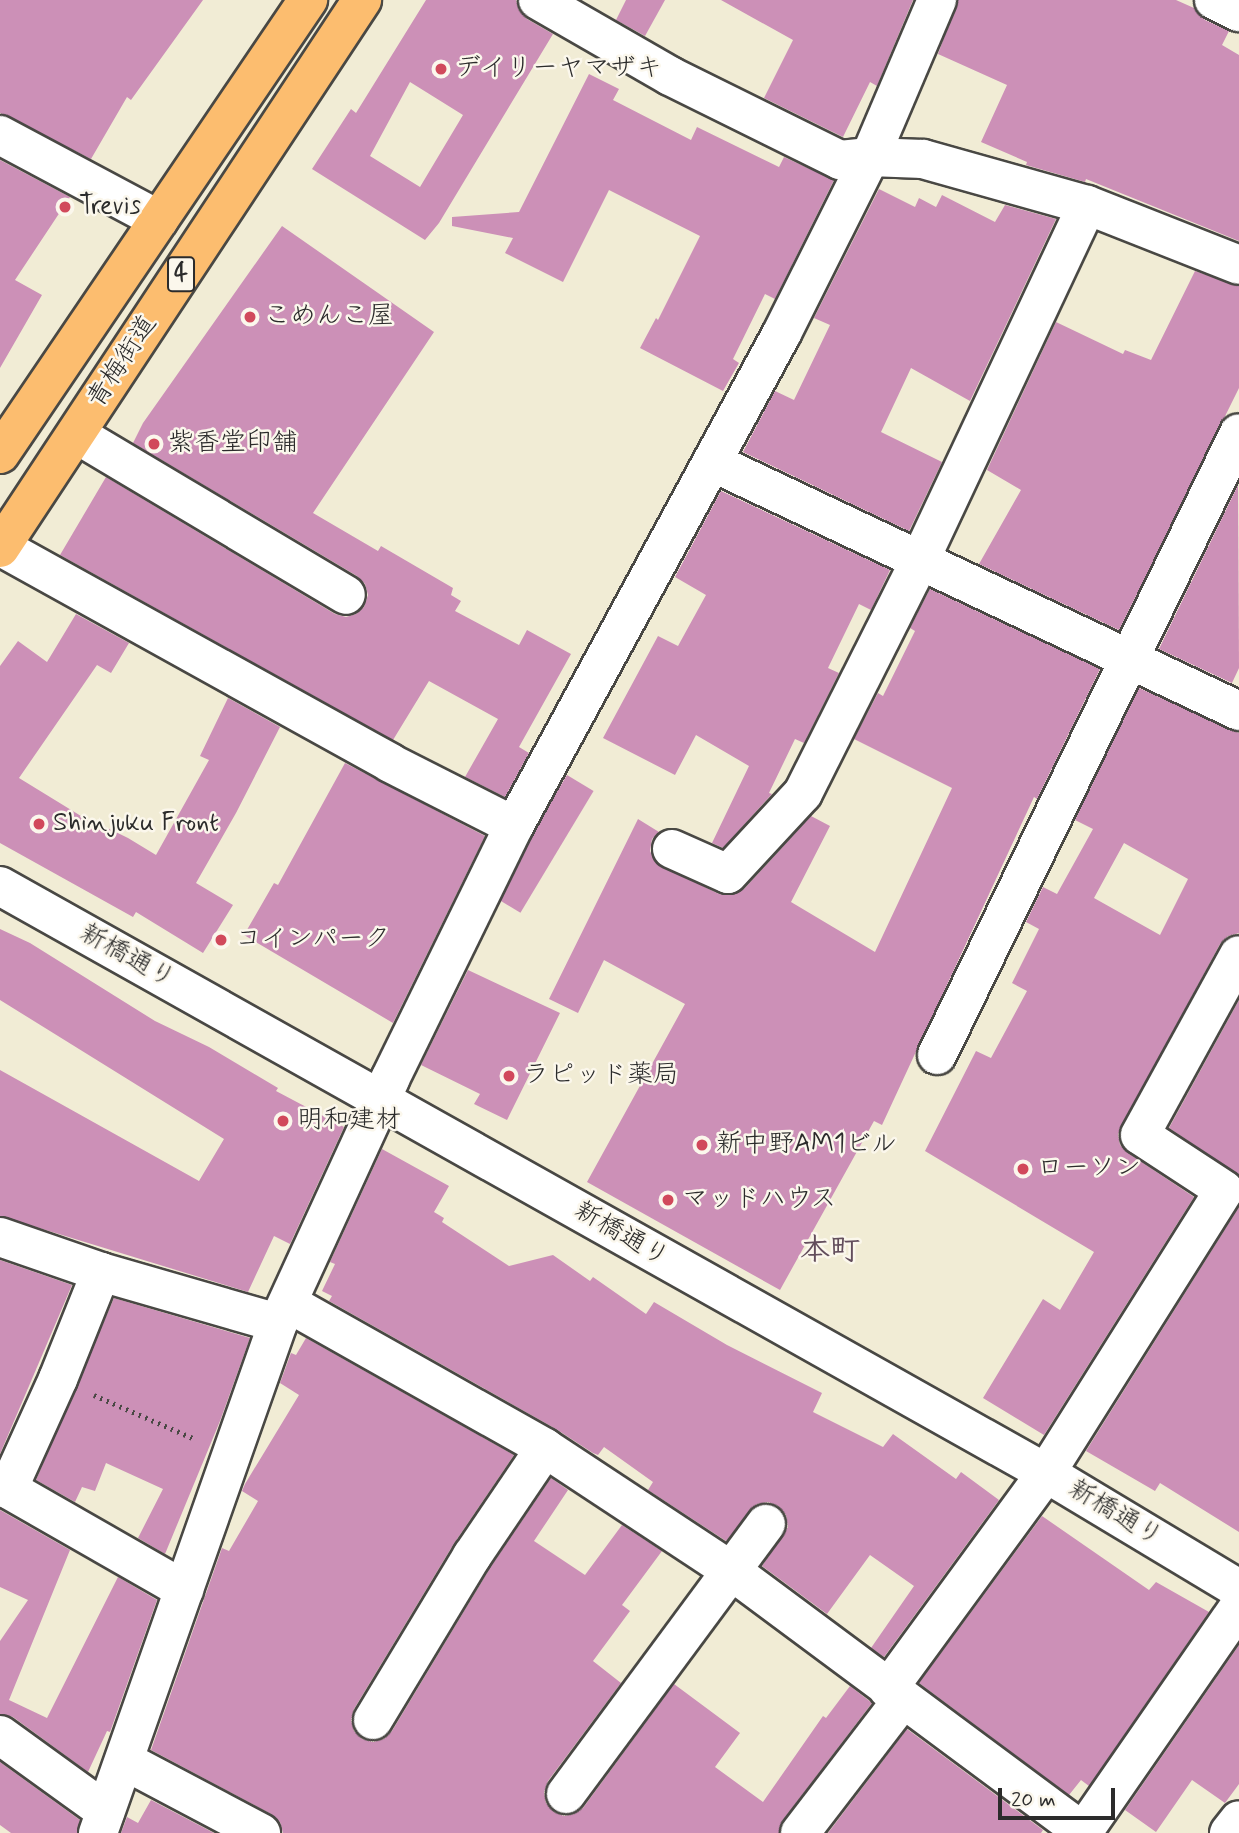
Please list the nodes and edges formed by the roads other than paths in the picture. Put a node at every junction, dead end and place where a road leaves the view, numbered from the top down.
1 (308, 0) edge
2 (362, 0) edge
3 (538, 0) edge
4 (937, 0) edge
5 (1214, 0) edge
6 (1239, 12) edge
7 (0, 135) edge
8 (870, 157) junction
9 (1087, 205) junction
10 (159, 220) junction
11 (1239, 265) edge
12 (1239, 433) edge
13 (76, 434) junction
14 (0, 454) edge
15 (712, 461) junction
16 (0, 547) edge
17 (920, 560) junction
18 (346, 596) dead end
19 (1130, 660) junction
20 (1239, 711) edge
21 (514, 826) junction
22 (672, 849) dead end
23 (0, 886) edge
24 (1239, 955) edge
25 (937, 1055) dead end
26 (381, 1098) junction
27 (0, 1237) edge
28 (101, 1272) junction
29 (283, 1313) junction
30 (545, 1448) junction
31 (1046, 1473) junction
32 (766, 1524) dead end
33 (733, 1572) junction
34 (1239, 1589) edge
35 (184, 1590) junction
36 (1239, 1607) edge
37 (895, 1694) junction
38 (373, 1720) dead end
39 (0, 1735) edge
40 (125, 1761) junction
41 (566, 1794) dead end
42 (1239, 1820) edge
43 (102, 1822) edge
44 (1083, 1832) edge
45 (261, 1833) edge
46 (800, 1833) edge
47 (1229, 1833) edge

1 - 10 main road, 青梅街道 / 4
2 - 13 main road, 青梅街道 / 4
3 - 8 street
4 - 8 street
5 - 6 street
7 - 10 street
8 - 9 street
8 - 15 street
9 - 11 street
9 - 17 street
10 - 14 main road, 青梅街道 / 4
12 - 19 street
13 - 16 main road, 青梅街道 / 4
13 - 18 street
15 - 17 street
15 - 21 street
16 - 21 street
17 - 19 street
17 - 22 street
19 - 20 street
19 - 25 street
21 - 26 street
23 - 26 street, 新橋通り
24 - 31 street
26 - 29 street
26 - 31 street, 新橋通り
27 - 28 street
28 - 29 street
28 - 35 street
29 - 30 street
29 - 35 street
30 - 33 street
30 - 38 street
31 - 34 street, 新橋通り
31 - 37 street
32 - 33 street
33 - 37 street
33 - 41 street
35 - 40 street
36 - 44 street
37 - 44 street
37 - 46 street
39 - 43 street
40 - 43 street
40 - 45 street
42 - 47 street

